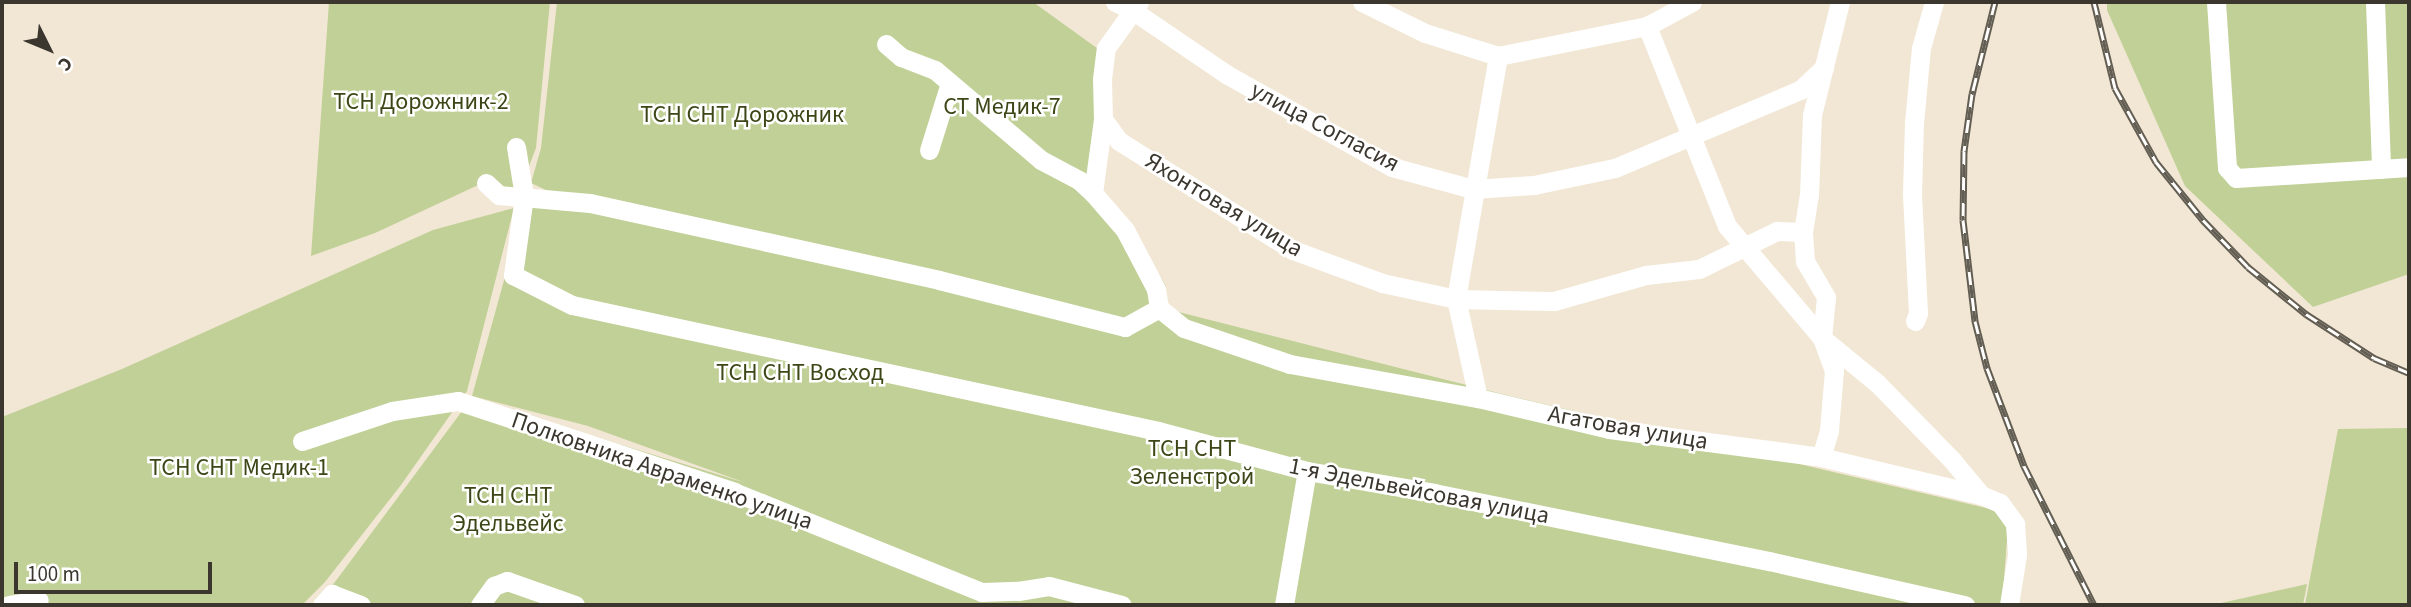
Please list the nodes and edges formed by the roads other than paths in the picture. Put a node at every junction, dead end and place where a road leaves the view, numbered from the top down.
1 (1362, 2) edge
2 (1692, 2) edge
3 (1840, 2) edge
4 (1934, 2) edge
5 (2216, 2) edge
6 (2375, 2) edge
7 (1129, 4) edge
8 (1647, 26) junction
9 (886, 44) dead end
10 (1498, 56) junction
11 (1824, 68) junction
12 (950, 83) junction
13 (1103, 119) junction
14 (1690, 139) junction
15 (516, 147) dead end
16 (929, 150) dead end
17 (2409, 167) edge
18 (2381, 169) junction
19 (486, 183) dead end
20 (1473, 189) junction
21 (1093, 193) junction
22 (524, 196) junction
23 (1803, 232) junction
24 (1743, 247) junction
25 (1456, 299) junction
26 (1159, 308) junction
27 (1915, 321) dead end
28 (1822, 338) junction
29 (1478, 398) junction
30 (302, 441) dead end
31 (1821, 457) junction
32 (1307, 471) junction
33 (1982, 495) junction
34 (38, 600) dead end
35 (9, 605) edge
36 (322, 605) edge
37 (361, 605) edge
38 (480, 605) edge
39 (575, 605) edge
40 (1122, 605) edge
41 (1284, 605) edge
42 (1965, 605) edge
43 (2009, 605) edge

1 - 10 street
2 - 8 street
3 - 11 street
4 - 27 street
5 - 18 street
6 - 18 street
7 - 13 street
7 - 20 street, улица Согласия
8 - 10 street
8 - 14 street
9 - 12 street
10 - 20 street
11 - 14 street, улица Согласия
11 - 23 street
12 - 16 street
12 - 21 street
13 - 21 street
13 - 25 street, Яхонтовая улица
14 - 20 street, улица Согласия
14 - 24 street
15 - 22 street, 1-я Эдельвейсовая улица
17 - 18 street
19 - 22 street
20 - 25 street
21 - 26 street
22 - 26 street
22 - 32 street, 1-я Эдельвейсовая улица
23 - 24 street, Яхонтовая улица
23 - 28 street
24 - 25 street, Яхонтовая улица
24 - 28 street
25 - 29 street
26 - 29 street, Агатовая улица
28 - 31 street
28 - 33 street
29 - 31 street, Агатовая улица
30 - 40 street, Полковника Авраменко улица
31 - 33 street, Агатовая улица
32 - 41 street
32 - 42 street, 1-я Эдельвейсовая улица
33 - 43 street, Агатовая улица
34 - 35 street
36 - 37 street
38 - 39 street

